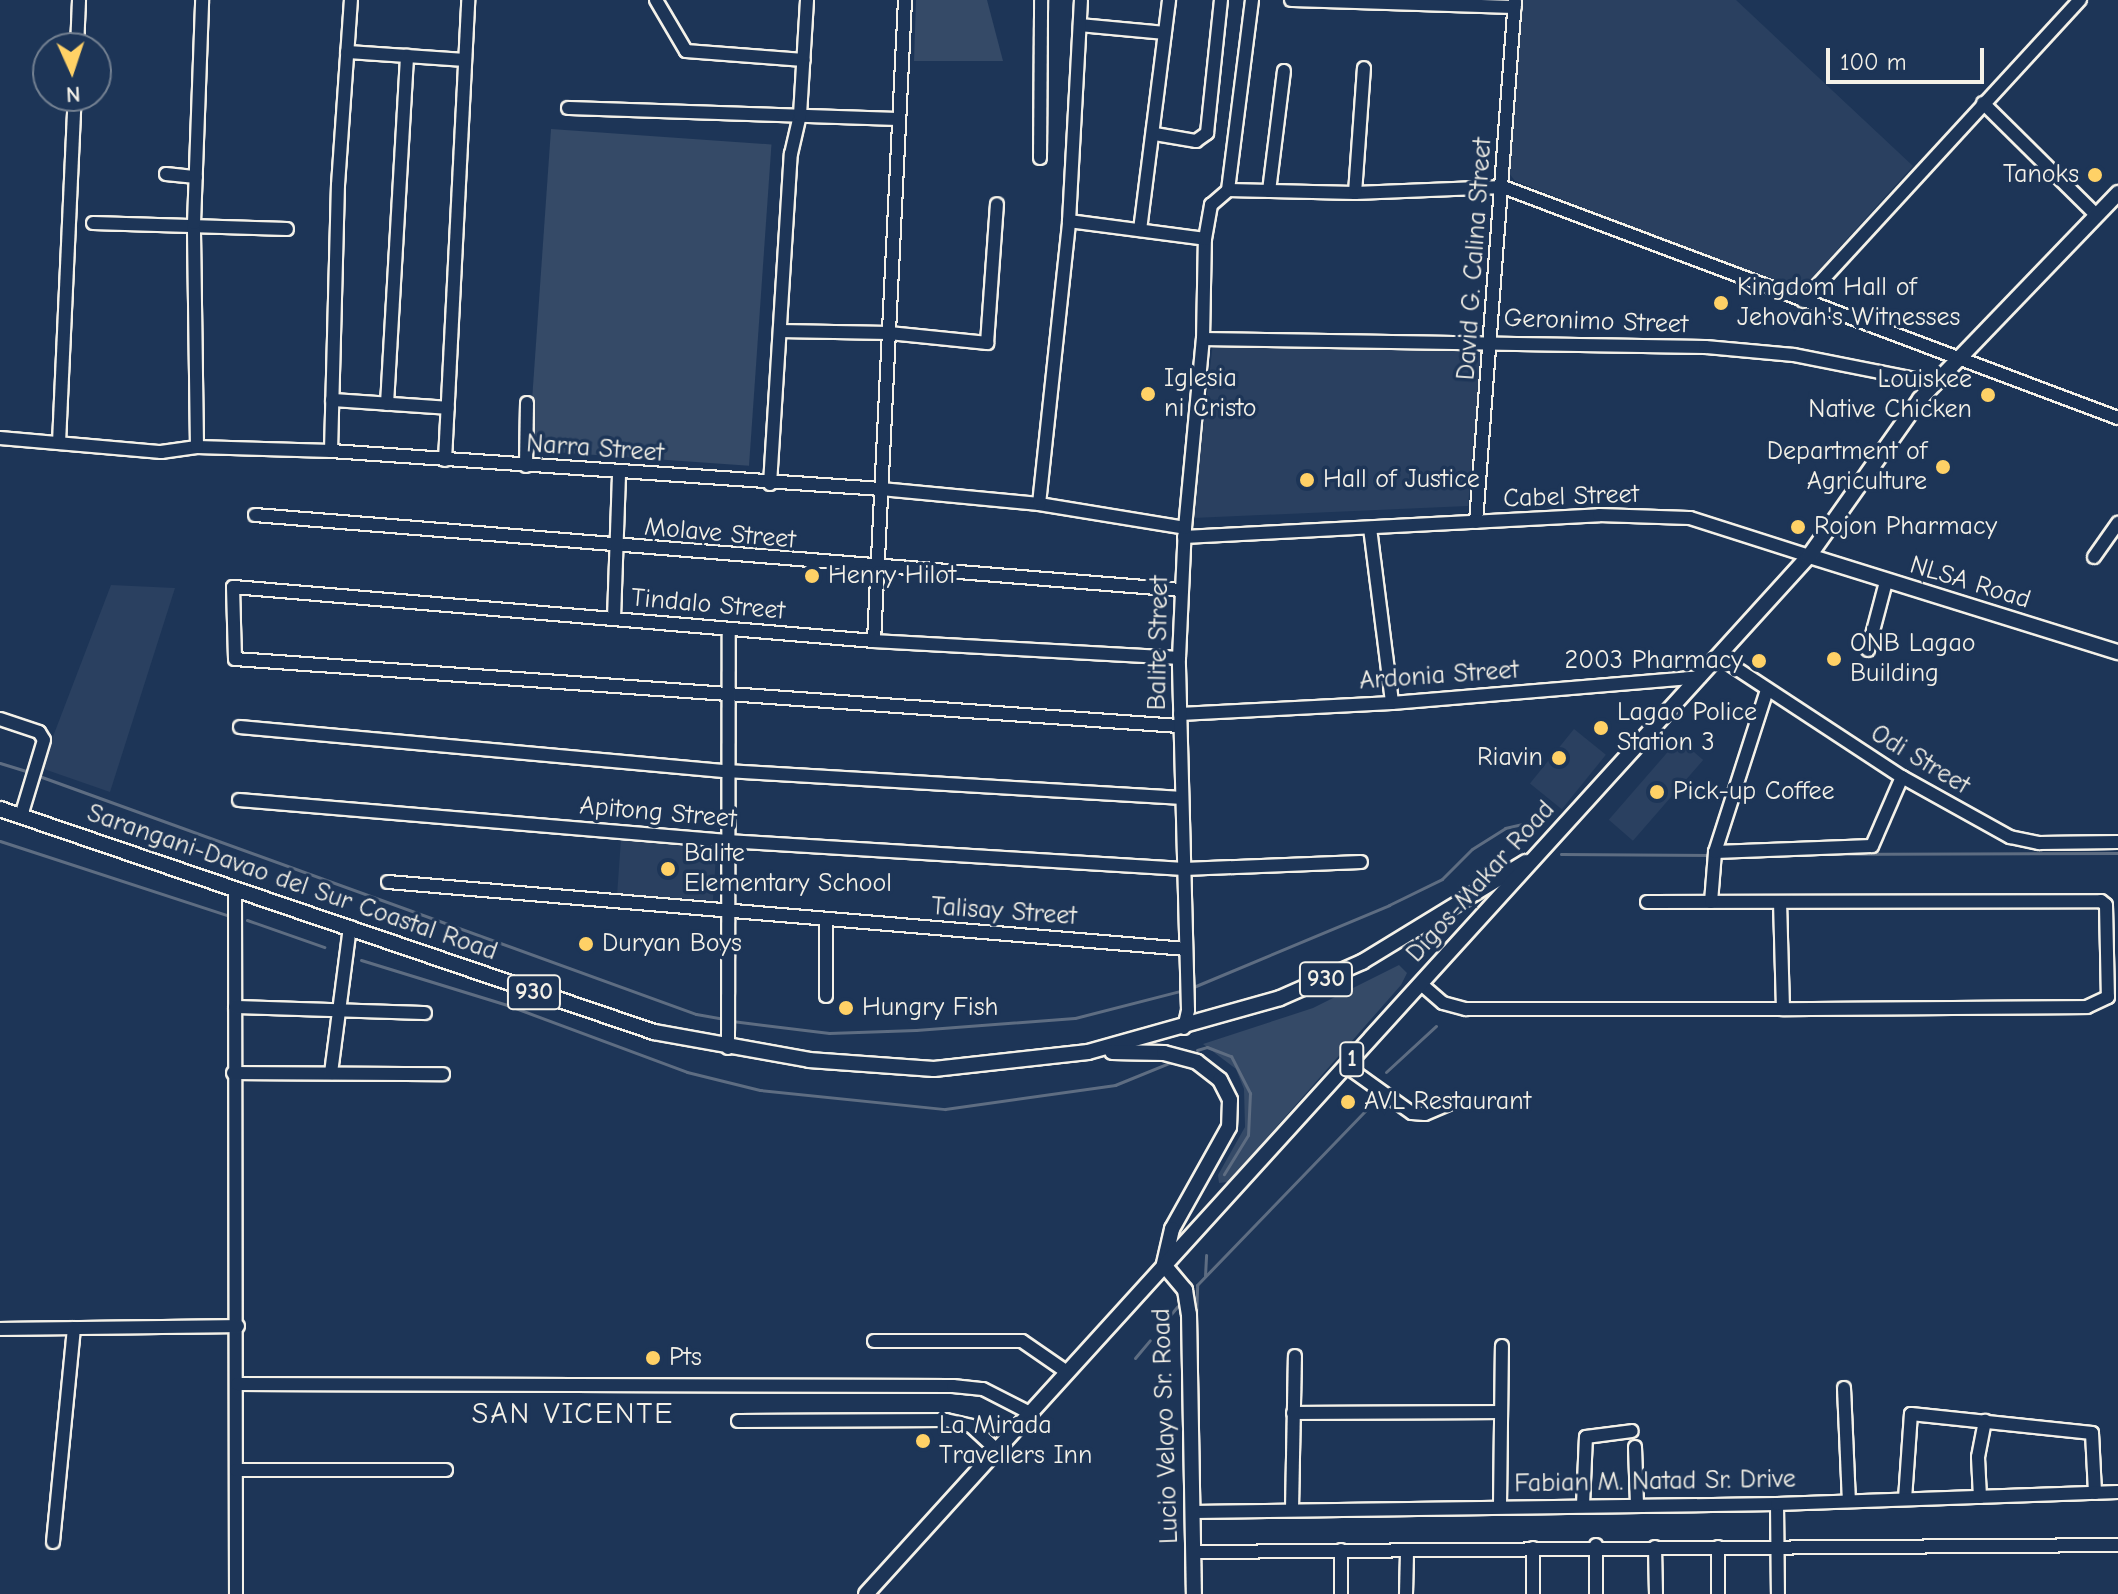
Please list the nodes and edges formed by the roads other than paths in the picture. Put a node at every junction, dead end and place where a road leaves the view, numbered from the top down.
1 (79, 0) edge
2 (202, 0) edge
3 (351, 0) edge
4 (468, 0) edge
5 (656, 0) edge
6 (807, 0) edge
7 (905, 0) edge
8 (1041, 0) edge
9 (1081, 0) edge
10 (1169, 0) edge
11 (1221, 0) edge
12 (1252, 0) edge
13 (1291, 0) edge
14 (2080, 0) edge
15 (1457, 2) edge
16 (1515, 4) edge
17 (1080, 25) junction
18 (78, 32) edge
19 (1165, 33) junction
20 (347, 52) junction
21 (407, 56) junction
22 (463, 60) junction
23 (804, 60) junction
24 (1364, 68) dead end
25 (1284, 71) dead end
26 (1983, 103) junction
27 (568, 108) dead end
28 (74, 112) edge
29 (800, 115) junction
30 (899, 119) junction
31 (1155, 134) junction
32 (1040, 158) dead end
33 (166, 174) dead end
34 (196, 177) junction
35 (1503, 187) junction
36 (1228, 190) junction
37 (1269, 191) junction
38 (1355, 193) junction
39 (2114, 202) edge
40 (997, 204) dead end
41 (2096, 215) junction
42 (1069, 221) junction
43 (93, 223) dead end
44 (194, 223) junction
45 (287, 229) dead end
46 (1140, 230) junction
47 (1205, 239) junction
48 (1803, 301) junction
49 (780, 331) junction
50 (889, 333) junction
51 (1203, 339) junction
52 (1491, 340) junction
53 (1959, 360) junction
54 (1936, 383) junction
55 (332, 400) junction
56 (527, 403) dead end
57 (387, 404) junction
58 (448, 408) junction
59 (2118, 418) edge
60 (0, 438) edge
61 (59, 443) junction
62 (197, 447) junction
63 (331, 451) junction
64 (445, 460) junction
65 (526, 466) junction
66 (619, 473) junction
67 (770, 484) junction
68 (881, 489) junction
69 (1039, 504) junction
70 (255, 515) dead end
71 (1476, 522) junction
72 (2118, 523) edge
73 (1370, 528) junction
74 (1185, 533) junction
75 (616, 548) junction
76 (1809, 556) junction
77 (2094, 557) dead end
78 (878, 568) junction
79 (1886, 582) junction
80 (233, 587) joint
81 (1182, 590) junction
82 (614, 618) junction
83 (729, 630) junction
84 (874, 641) junction
85 (1868, 650) dead end
86 (2118, 652) edge
87 (1719, 657) junction
88 (1179, 658) junction
89 (1700, 677) junction
90 (1767, 690) junction
91 (729, 694) junction
92 (1392, 703) junction
93 (0, 719) edge
94 (1180, 720) junction
95 (240, 727) dead end
96 (728, 771) junction
97 (1902, 777) junction
98 (1181, 798) junction
99 (239, 800) dead end
100 (0, 809) edge
101 (21, 816) junction
102 (727, 841) junction
103 (2118, 842) edge
104 (1715, 852) junction
105 (1540, 853) junction
106 (1361, 862) dead end
107 (1184, 869) junction
108 (388, 882) dead end
109 (235, 889) junction
110 (1647, 902) dead end
111 (1711, 902) junction
112 (1780, 902) junction
113 (727, 913) junction
114 (826, 920) junction
115 (350, 927) junction
116 (1186, 949) junction
117 (1421, 984) junction
118 (826, 996) dead end
119 (235, 1007) junction
120 (1783, 1009) junction
121 (425, 1013) dead end
122 (336, 1014) junction
123 (1184, 1028) junction
124 (728, 1048) junction
125 (1088, 1052) junction
126 (1346, 1066) junction
127 (233, 1073) junction
128 (331, 1073) junction
129 (443, 1074) dead end
130 (1448, 1104) dead end
131 (1164, 1265) junction
132 (238, 1326) junction
133 (74, 1328) junction
134 (0, 1329) edge
135 (874, 1341) dead end
136 (1502, 1346) dead end
137 (1295, 1356) dead end
138 (1067, 1372) junction
139 (237, 1384) junction
140 (1844, 1388) dead end
141 (1501, 1412) junction
142 (1030, 1413) junction
143 (1293, 1413) junction
144 (738, 1421) dead end
145 (1985, 1421) junction
146 (1632, 1431) dead end
147 (1635, 1447) dead end
148 (997, 1450) junction
149 (236, 1470) junction
150 (446, 1470) dead end
151 (2118, 1492) edge
152 (2095, 1493) junction
153 (1980, 1497) junction
154 (1905, 1499) junction
155 (1849, 1501) junction
156 (1777, 1504) junction
157 (1500, 1505) junction
158 (1583, 1505) junction
159 (1637, 1505) junction
160 (1292, 1509) junction
161 (1193, 1512) junction
162 (53, 1542) dead end
163 (1596, 1545) junction
164 (1777, 1545) junction
165 (2118, 1545) edge
166 (1655, 1547) junction
167 (1718, 1547) junction
168 (1533, 1548) junction
169 (1341, 1550) junction
170 (1193, 1552) junction
171 (1407, 1552) junction
172 (236, 1594) edge
173 (866, 1594) edge
174 (1194, 1594) edge
175 (1341, 1594) edge
176 (1406, 1594) edge
177 (1533, 1594) edge
178 (1596, 1594) edge
179 (1656, 1594) edge
180 (1718, 1594) edge
181 (1778, 1594) edge

1 - 18 street
2 - 34 street
3 - 20 street
4 - 22 street
5 - 23 street
6 - 23 street
7 - 30 street
8 - 32 street
9 - 17 street
10 - 19 street
11 - 31 street
12 - 36 street
13 - 15 street
14 - 26 street
15 - 16 street
16 - 35 street, David G. Calina Street
17 - 19 street
17 - 42 street
19 - 31 street
20 - 21 street
20 - 55 street
21 - 22 street
21 - 57 street
22 - 58 street
23 - 29 street
24 - 38 street
25 - 37 street
26 - 41 street
26 - 48 street
27 - 29 street
28 - 61 street
29 - 30 street
29 - 49 street
30 - 50 street
31 - 46 street
33 - 34 street
34 - 44 street
35 - 38 street
35 - 48 street
35 - 52 street, David G. Calina Street
36 - 37 street
36 - 47 street, Balite Street
37 - 38 street
39 - 41 main road, Digos-Makar Road / 1
40 - 50 street
41 - 53 main road, Digos-Makar Road / 1
42 - 46 street
42 - 69 street
43 - 44 street
44 - 45 street
44 - 62 street
46 - 47 street
47 - 51 street, Balite Street
48 - 53 street
49 - 50 street
49 - 67 street
50 - 68 street
51 - 52 street, Geronimo Street
51 - 74 street, Balite Street
52 - 54 street, Geronimo Street
52 - 71 street, David G. Calina Street
53 - 54 main road, Digos-Makar Road / 1
53 - 59 street
54 - 76 main road, Digos-Makar Road / 1
55 - 57 street
55 - 63 street
56 - 65 street
57 - 58 street
58 - 64 street
60 - 61 street, Narra Street
61 - 62 street, Narra Street
62 - 63 street, Narra Street
63 - 64 street, Narra Street
64 - 65 street, Narra Street
65 - 66 street, Narra Street
66 - 67 street, Narra Street
66 - 75 street
67 - 68 street, Narra Street
68 - 69 street, Narra Street
68 - 78 street
69 - 74 street, Narra Street
70 - 75 street, Molave Street
71 - 73 street, Cabel Street
71 - 76 street, Cabel Street
72 - 77 street
73 - 74 street, Cabel Street
73 - 92 street
74 - 81 street, Balite Street
75 - 78 street, Molave Street
75 - 82 street
76 - 79 main road, NLSA Road
76 - 87 main road, Digos-Makar Road / 1
78 - 81 street, Molave Street
78 - 84 street
79 - 85 street
79 - 86 main road, NLSA Road
80 - 82 street, Tindalo Street
80 - 91 street, Ardonia Street
81 - 88 street, Balite Street
82 - 83 street, Tindalo Street
83 - 84 street, Tindalo Street
83 - 91 street
84 - 88 street, Tindalo Street
87 - 89 main road, Digos-Makar Road / 1
87 - 90 street, Odi Street
88 - 94 street, Balite Street
89 - 92 street, Ardonia Street
89 - 105 main road, Digos-Makar Road / 1
90 - 97 street, Odi Street
90 - 104 street
91 - 94 street, Ardonia Street
91 - 96 street
92 - 94 street, Ardonia Street
93 - 101 street
94 - 98 street, Balite Street
95 - 96 street
96 - 98 street
96 - 102 street
97 - 103 street, Odi Street
97 - 104 street
98 - 107 street, Balite Street
99 - 102 street, Apitong Street
100 - 101 main road, Sarangani-Davao del Sur Coastal Road / 930
101 - 109 main road, Sarangani-Davao del Sur Coastal Road / 930
102 - 107 street, Apitong Street
102 - 113 street
104 - 111 street
105 - 117 main road, Digos-Makar Road / 1
105 - 123 main road, Sarangani-Davao del Sur Coastal Road / 930
106 - 107 street, Apitong Street
107 - 116 street, Balite Street
108 - 113 street, Talisay Street
109 - 115 main road, Sarangani-Davao del Sur Coastal Road / 930
109 - 119 street
110 - 111 street
111 - 112 street
112 - 120 street
112 - 120 street
113 - 114 street, Talisay Street
113 - 124 street
114 - 116 street, Talisay Street
114 - 118 street
115 - 122 street
115 - 124 main road, Sarangani-Davao del Sur Coastal Road / 930
116 - 123 street, Balite Street
117 - 120 street
117 - 126 main road, Digos-Makar Road / 1
119 - 122 street
119 - 127 street
121 - 122 street
122 - 128 street
123 - 125 main road, Sarangani-Davao del Sur Coastal Road / 930
124 - 125 main road, Sarangani-Davao del Sur Coastal Road / 930
125 - 131 main road, Sarangani-Davao del Sur Coastal Road / 930
126 - 130 street
126 - 131 main road, Digos-Makar Road / 1
127 - 128 street
127 - 132 street
128 - 129 street
131 - 138 main road, Digos-Makar Road / 1
131 - 161 main road, Lucio Velayo Sr. Road
132 - 133 street
132 - 139 street
133 - 134 street
133 - 162 street
135 - 138 street
136 - 141 street
137 - 143 street
138 - 142 main road, Digos-Makar Road / 1
139 - 142 street
139 - 149 street
140 - 155 street
141 - 143 street
141 - 157 street
142 - 148 main road, Digos-Makar Road / 1
143 - 160 street
144 - 148 street
145 - 152 street
145 - 153 street
145 - 154 street
146 - 158 street
147 - 159 street
148 - 173 main road, Digos-Makar Road / 1
149 - 150 street
149 - 172 street
151 - 152 street, Fabian M. Natad Sr. Drive
152 - 153 street, Fabian M. Natad Sr. Drive
153 - 154 street, Fabian M. Natad Sr. Drive
154 - 155 street, Fabian M. Natad Sr. Drive
155 - 156 street, Fabian M. Natad Sr. Drive
156 - 159 street, Fabian M. Natad Sr. Drive
156 - 164 street
157 - 158 street, Fabian M. Natad Sr. Drive
157 - 160 street, Fabian M. Natad Sr. Drive
158 - 159 street, Fabian M. Natad Sr. Drive
160 - 161 street, Fabian M. Natad Sr. Drive
161 - 170 main road, Lucio Velayo Sr. Road
163 - 166 street
163 - 168 street
163 - 178 street
164 - 165 street
164 - 167 street
164 - 181 street
166 - 167 street
166 - 179 street
167 - 180 street
168 - 171 street
168 - 177 street
169 - 170 street
169 - 171 street
169 - 175 street
170 - 174 main road, Lucio Velayo Sr. Road
171 - 176 street

